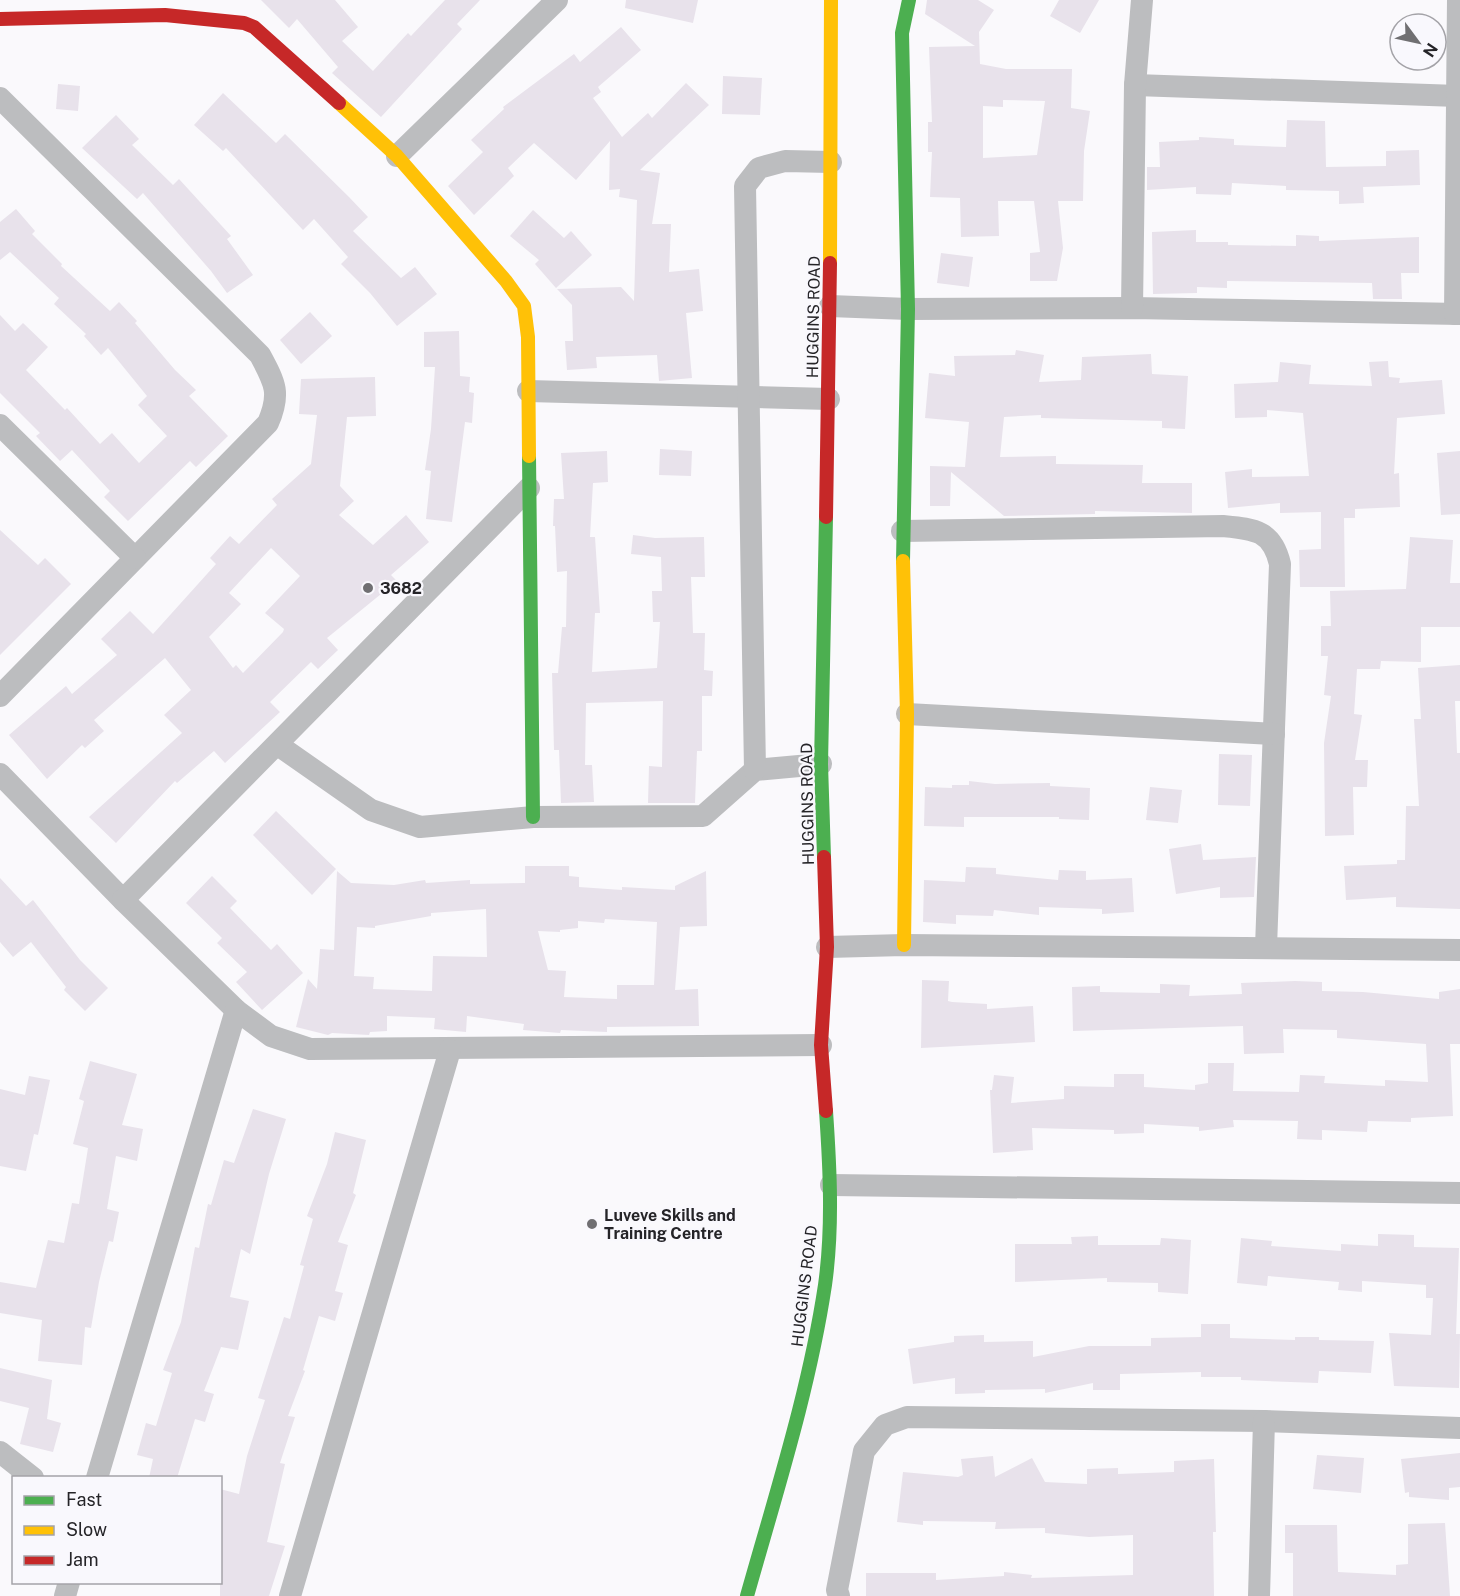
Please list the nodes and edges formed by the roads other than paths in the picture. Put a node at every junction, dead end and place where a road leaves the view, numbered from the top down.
1 (557, 0) edge
2 (909, 0) edge
3 (1142, 0) edge
4 (1458, 0) edge
5 (830, 2) edge
6 (165, 8) edge
7 (0, 19) edge
8 (1135, 85) junction
9 (1458, 96) junction
10 (0, 99) edge
11 (397, 156) junction
12 (831, 162) junction
13 (830, 306) junction
14 (1132, 308) junction
15 (908, 309) junction
16 (1457, 314) edge
17 (528, 391) junction
18 (750, 397) junction
19 (829, 399) junction
20 (0, 425) edge
21 (530, 488) junction
22 (902, 531) junction
23 (135, 558) junction
24 (0, 696) edge
25 (907, 714) junction
26 (1274, 734) junction
27 (278, 745) junction
28 (821, 764) junction
29 (755, 770) junction
30 (0, 774) edge
31 (533, 818) junction
32 (123, 900) junction
33 (904, 945) junction
34 (827, 947) junction
35 (1266, 947) junction
36 (1460, 950) edge
37 (236, 1010) junction
38 (821, 1045) junction
39 (450, 1050) junction
40 (831, 1185) junction
41 (1460, 1193) edge
42 (1264, 1420) junction
43 (1460, 1428) edge
44 (0, 1452) edge
45 (30, 1476) edge
46 (98, 1476) edge
47 (290, 1596) edge
48 (747, 1596) edge
49 (839, 1596) edge
50 (1259, 1596) edge

1 - 11 street
2 - 15 street
3 - 8 street
4 - 9 street
5 - 12 street, HUGGINS ROAD
6 - 7 street
6 - 11 street
8 - 9 street
8 - 14 street
9 - 16 street
10 - 23 street
11 - 17 street
12 - 13 street, HUGGINS ROAD
12 - 18 street
13 - 15 street
13 - 19 street, HUGGINS ROAD
14 - 15 street
14 - 16 street
15 - 22 street
17 - 18 street
17 - 21 street
18 - 19 street
18 - 29 street
19 - 28 street, HUGGINS ROAD
20 - 23 street
21 - 27 street
21 - 31 street
22 - 25 street
22 - 26 street
23 - 24 street
25 - 26 street
25 - 33 street
26 - 35 street
27 - 31 street
27 - 32 street
28 - 29 street
28 - 34 street, HUGGINS ROAD
29 - 31 street
30 - 32 street
32 - 37 street
33 - 34 street
33 - 35 street
34 - 38 street, HUGGINS ROAD
35 - 36 street
37 - 39 street
37 - 46 street
38 - 39 street
38 - 40 street, HUGGINS ROAD
39 - 47 street
40 - 41 street
40 - 48 street, HUGGINS ROAD
42 - 43 street
42 - 49 street
42 - 50 street
44 - 45 street

